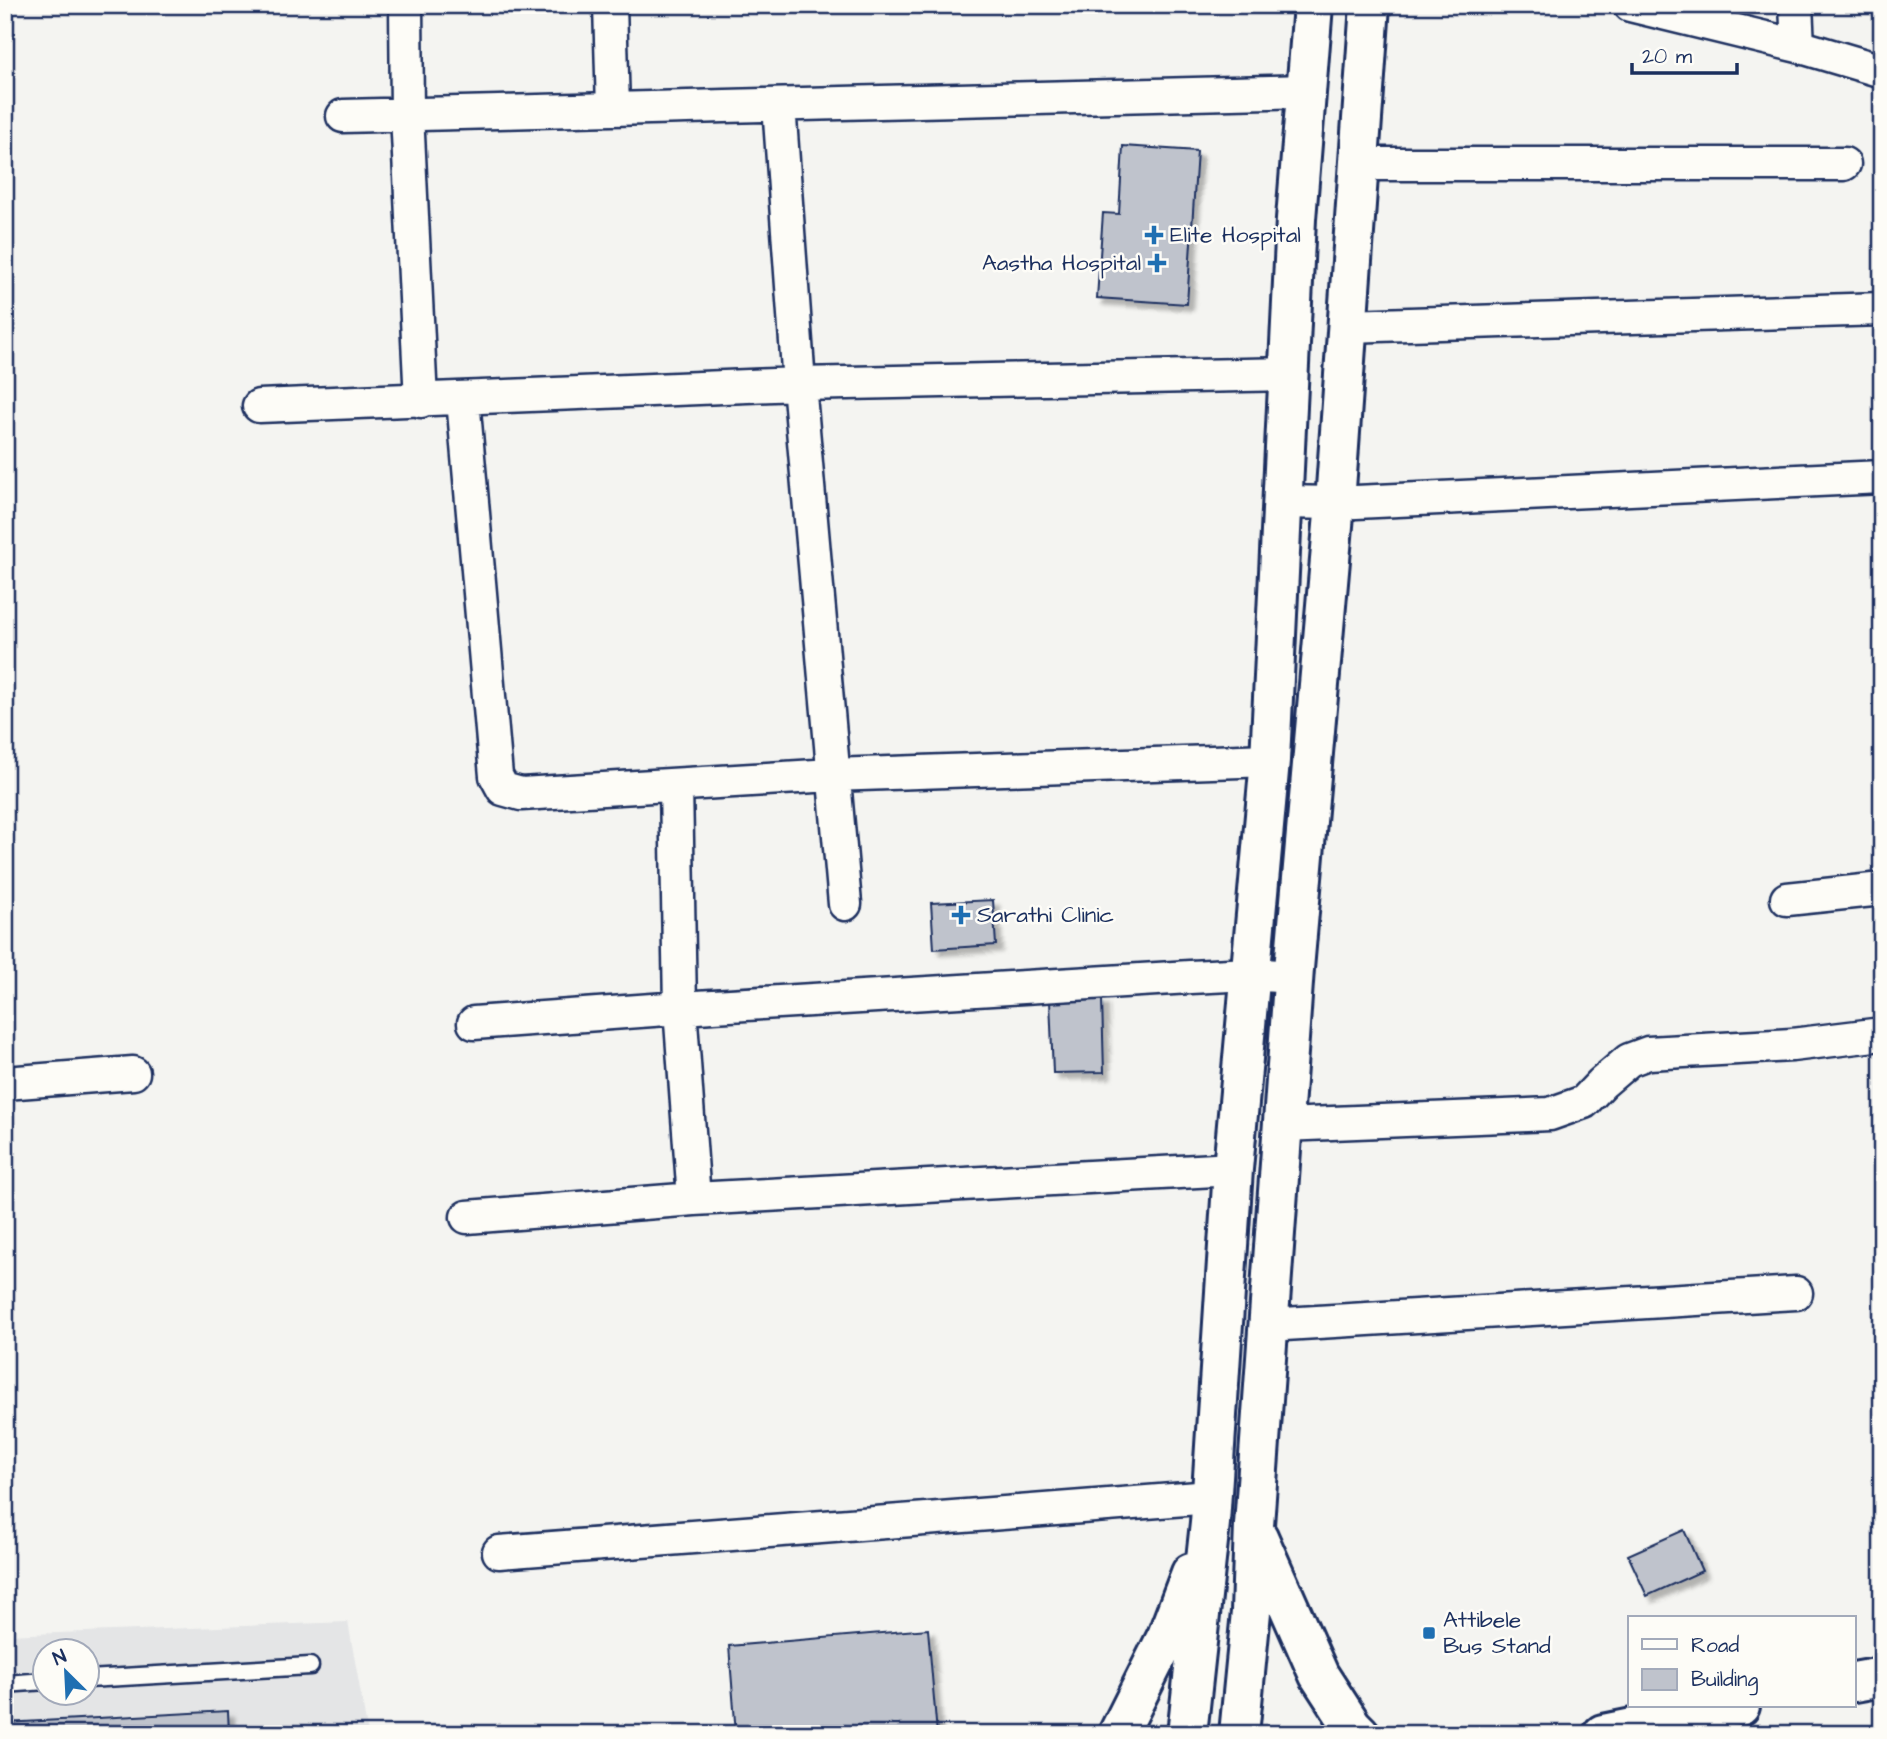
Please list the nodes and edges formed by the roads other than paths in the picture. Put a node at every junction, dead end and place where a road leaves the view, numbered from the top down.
1 (407, 5) edge
2 (610, 5) edge
3 (1313, 5) edge
4 (1370, 5) edge
5 (1630, 5) edge
6 (1797, 5) edge
7 (1798, 46) junction
8 (1882, 71) edge
9 (1306, 91) junction
10 (779, 105) junction
11 (613, 109) junction
12 (407, 114) junction
13 (343, 116) dead end
14 (1359, 164) junction
15 (1844, 164) dead end
16 (1882, 309) edge
17 (1347, 326) junction
18 (1289, 374) junction
19 (799, 384) junction
20 (463, 399) junction
21 (421, 401) junction
22 (259, 406) dead end
23 (1882, 477) edge
24 (1282, 502) junction
25 (1335, 503) junction
26 (1270, 760) junction
27 (832, 775) junction
28 (676, 785) junction
29 (1882, 888) edge
30 (1787, 899) dead end
31 (845, 904) dead end
32 (1250, 974) junction
33 (1293, 977) junction
34 (680, 1008) junction
35 (474, 1023) dead end
36 (1882, 1034) edge
37 (133, 1073) dead end
38 (5, 1083) edge
39 (1283, 1125) junction
40 (1233, 1169) junction
41 (694, 1199) junction
42 (467, 1217) dead end
43 (1796, 1293) dead end
44 (1268, 1325) junction
45 (1211, 1510) junction
46 (1254, 1525) junction
47 (499, 1552) dead end
48 (310, 1666) dead end
49 (1882, 1677) edge
50 (102, 1678) edge
51 (32, 1682) edge
52 (1856, 1682) edge
53 (5, 1684) edge
54 (1730, 1708) edge
55 (1118, 1734) edge
56 (1187, 1734) edge
57 (1239, 1734) edge
58 (1360, 1734) edge
59 (1603, 1734) edge

1 - 12 street
2 - 11 street
3 - 9 main road
4 - 14 main road
5 - 7 street
6 - 7 street
7 - 8 street
9 - 10 street
9 - 18 main road
10 - 11 street
10 - 19 street
11 - 12 street
12 - 13 street
12 - 21 street
14 - 15 street
14 - 17 main road
16 - 17 street
17 - 25 main road
18 - 19 street
18 - 24 main road
19 - 20 street
19 - 27 street
20 - 21 street
20 - 28 street
21 - 22 street
23 - 25 street
24 - 25 street
24 - 26 main road
25 - 33 main road
26 - 27 street
26 - 32 main road
27 - 28 street
27 - 31 street
28 - 34 street
29 - 30 street
32 - 33 street
32 - 34 street
32 - 40 main road
33 - 39 main road
34 - 35 street
34 - 41 street
36 - 39 street
37 - 38 street
39 - 44 main road
40 - 41 street
40 - 45 main road
41 - 42 street
43 - 44 street
44 - 46 main road
45 - 47 street
45 - 55 main road
45 - 56 main road
46 - 57 main road
46 - 58 main road
48 - 50 lane
49 - 52 main road
51 - 53 lane
54 - 59 main road

